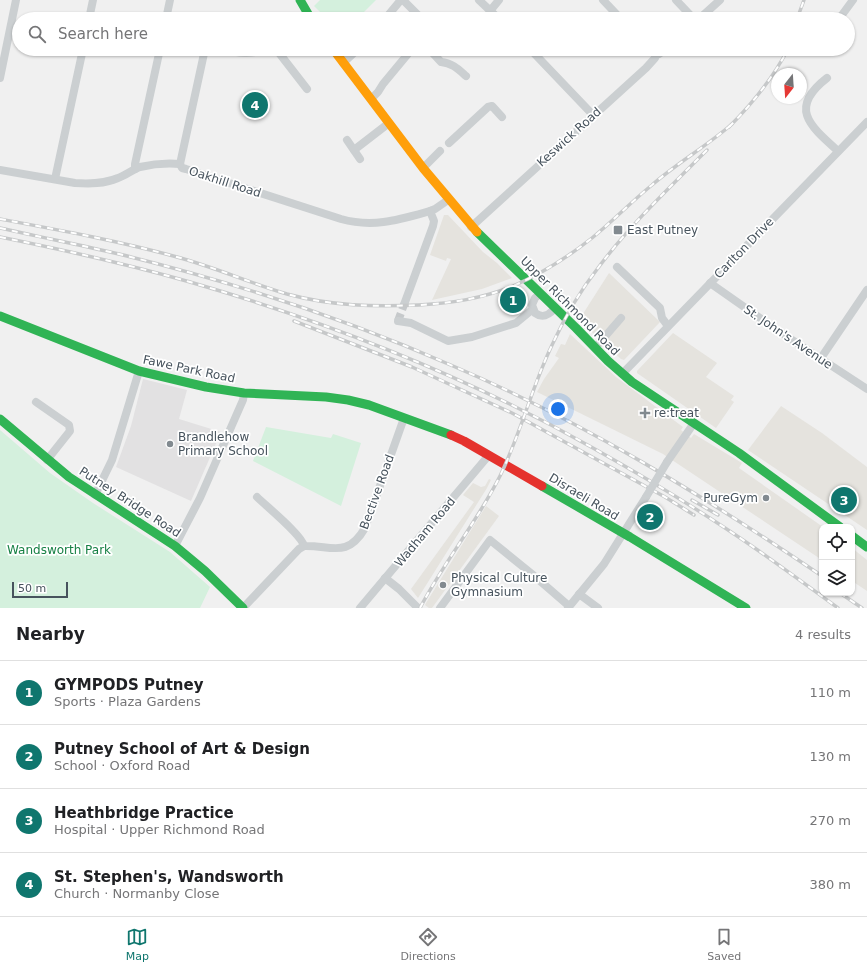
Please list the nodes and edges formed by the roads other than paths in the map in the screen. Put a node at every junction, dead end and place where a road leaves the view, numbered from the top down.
1 (16, 0) edge
2 (93, 0) edge
3 (170, 0) edge
4 (300, 0) edge
5 (479, 0) edge
6 (499, 0) edge
7 (603, 0) edge
8 (676, 0) edge
9 (720, 0) edge
10 (853, 0) edge
11 (490, 11) joint
12 (14, 12) edge
13 (90, 12) edge
14 (167, 12) edge
15 (307, 12) edge
16 (391, 12) edge
17 (415, 12) edge
18 (614, 12) edge
19 (687, 12) edge
20 (707, 12) edge
21 (844, 12) edge
22 (12, 20) edge
23 (82, 56) edge
24 (158, 56) edge
25 (203, 56) edge
26 (281, 56) edge
27 (338, 56) edge
28 (350, 56) edge
29 (406, 56) edge
30 (435, 56) edge
31 (537, 56) edge
32 (654, 56) edge
33 (343, 62) junction
34 (466, 76) dead end
35 (0, 78) edge
36 (827, 78) dead end
37 (307, 89) dead end
38 (371, 99) junction
39 (593, 115) junction
40 (502, 117) dead end
41 (867, 122) edge
42 (389, 123) junction
43 (347, 140) dead end
44 (449, 143) dead end
45 (354, 150) junction
46 (838, 151) junction
47 (440, 152) dead end
48 (360, 159) dead end
49 (180, 164) junction
50 (423, 168) junction
51 (135, 169) junction
52 (0, 170) edge
53 (55, 180) junction
54 (448, 200) junction
55 (430, 211) junction
56 (471, 226) junction
57 (618, 267) dead end
58 (710, 283) junction
59 (867, 290) edge
60 (540, 294) junction
61 (405, 302) tunnel mouth
62 (555, 308) junction
63 (533, 309) junction
64 (0, 316) edge
65 (621, 318) dead end
66 (398, 321) dead end
67 (668, 326) junction
68 (595, 348) junction
69 (821, 358) junction
70 (139, 372) junction
71 (622, 374) junction
72 (867, 389) edge
73 (244, 393) junction
74 (36, 402) dead end
75 (404, 418) junction
76 (0, 419) edge
77 (694, 423) junction
78 (490, 455) junction
79 (47, 460) junction
80 (95, 494) junction
81 (257, 497) dead end
82 (836, 524) edge
83 (623, 534) junction
84 (855, 538) edge
85 (175, 546) junction
86 (304, 546) junction
87 (867, 547) edge
88 (385, 578) junction
89 (579, 594) junction
90 (569, 607) edge
91 (243, 608) edge
92 (360, 608) edge
93 (418, 608) edge
94 (440, 608) edge
95 (598, 608) edge
96 (746, 608) edge

1 - 12 street
2 - 13 street
3 - 14 street
4 - 15 main road
5 - 11 street
6 - 11 street
7 - 18 street
8 - 19 street
9 - 20 street
10 - 21 street
16 - 17 street
22 - 35 street
23 - 53 street
24 - 51 street
25 - 49 street
26 - 37 street
27 - 33 main road, Upper Richmond Road
28 - 33 street
29 - 38 street
30 - 34 street
31 - 39 street
32 - 39 street, Keswick Road
33 - 38 main road, Upper Richmond Road
36 - 46 street
38 - 42 main road, Upper Richmond Road
39 - 56 street, Keswick Road
40 - 44 street
41 - 46 street, Carlton Drive
42 - 45 street
42 - 50 main road, Upper Richmond Road
43 - 45 street
45 - 48 street
46 - 58 street, Carlton Drive
47 - 50 street
49 - 51 street, Oakhill Road
49 - 55 street, Oakhill Road
50 - 54 main road, Upper Richmond Road
51 - 53 street, Oakhill Road
52 - 53 street, Oakhill Road
54 - 55 street, Oakhill Road
54 - 56 main road, Upper Richmond Road
55 - 61 street
56 - 60 main road, Upper Richmond Road
57 - 67 street
58 - 67 street, Carlton Drive
58 - 69 street, St. John's Avenue
59 - 69 street
60 - 62 main road, Upper Richmond Road
60 - 63 street
62 - 63 street
62 - 68 main road, Upper Richmond Road
63 - 66 street
64 - 70 main road, Fawe Park Road
65 - 68 street
67 - 71 street, Carlton Drive
68 - 71 main road, Upper Richmond Road
69 - 72 street, St. John's Avenue
70 - 73 main road, Fawe Park Road
70 - 80 street
71 - 77 main road, Upper Richmond Road
73 - 75 main road, Fawe Park Road
73 - 85 street
74 - 79 street
75 - 78 main road, Disraeli Road
75 - 86 street, Bective Road
76 - 79 main road, Putney Bridge Road
77 - 82 main road, Upper Richmond Road
77 - 83 street, bridge
78 - 83 main road, Disraeli Road
78 - 88 street, Wadham Road
79 - 80 main road, Putney Bridge Road
80 - 85 main road, Putney Bridge Road
81 - 86 street
83 - 89 street
83 - 96 main road, Disraeli Road
84 - 87 main road
85 - 91 main road, Putney Bridge Road
86 - 91 street
88 - 92 street, Wadham Road
88 - 93 street
89 - 90 street
89 - 95 street
90 - 94 street

